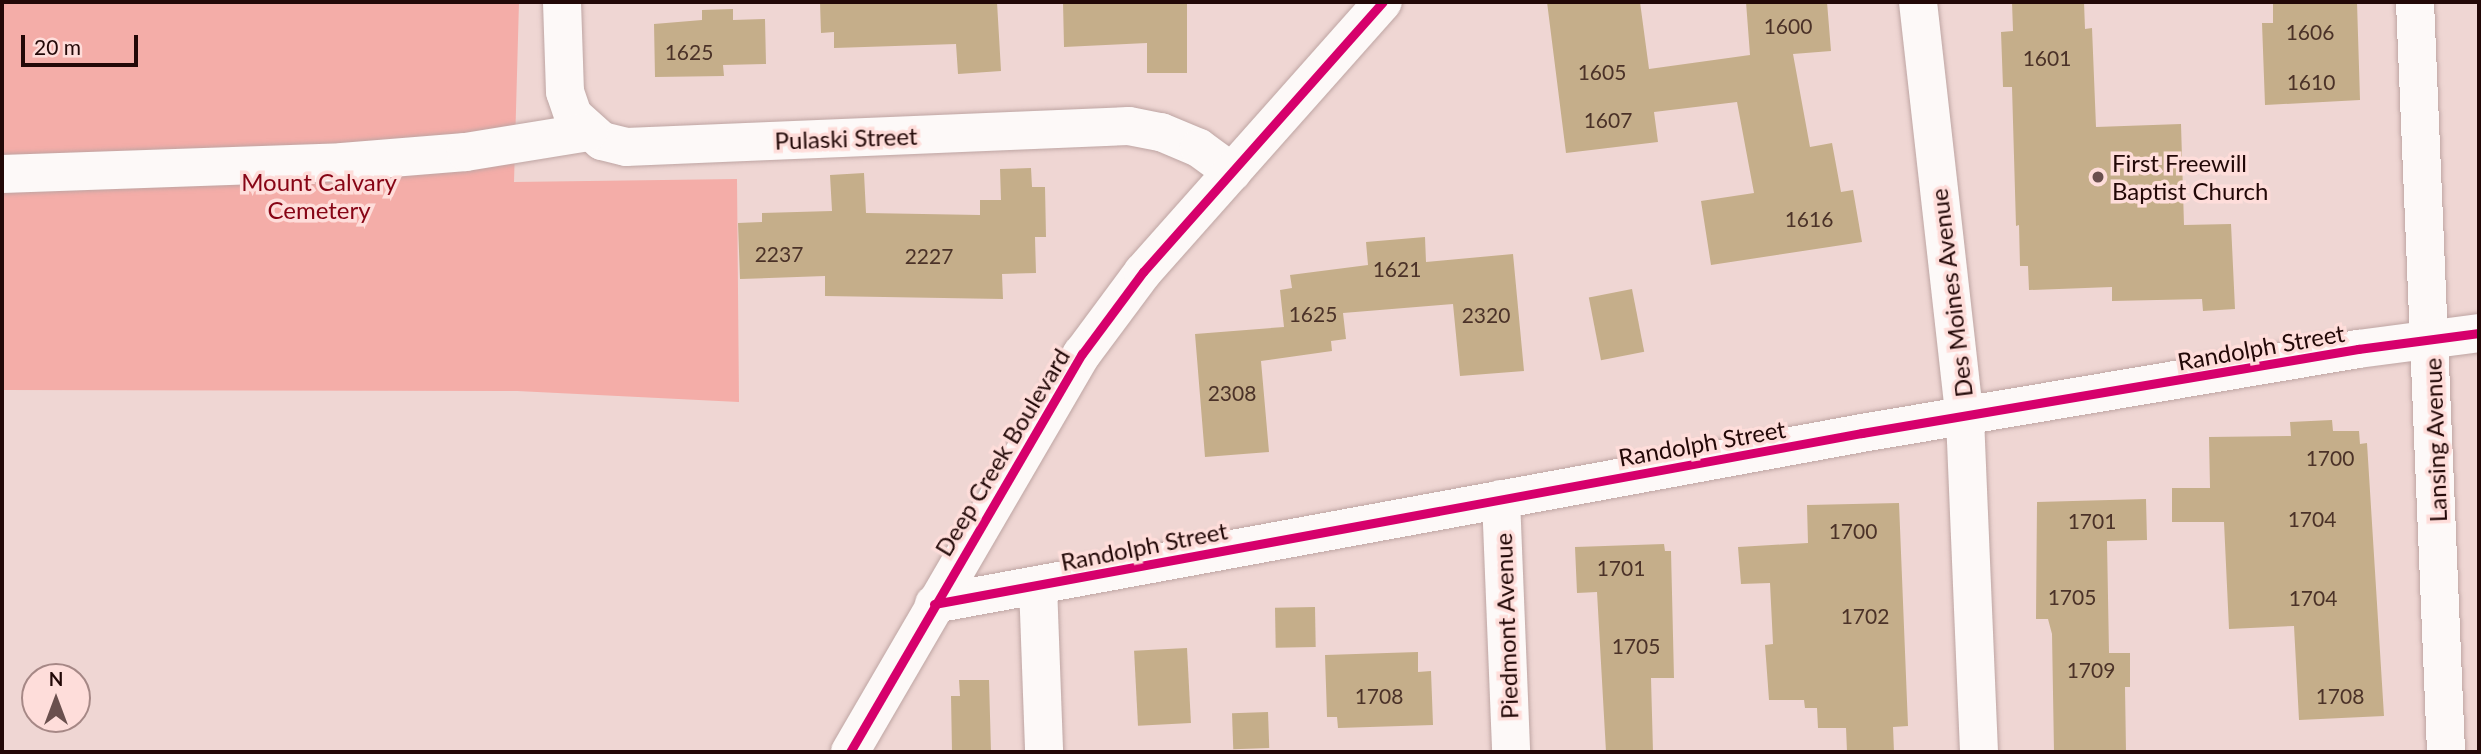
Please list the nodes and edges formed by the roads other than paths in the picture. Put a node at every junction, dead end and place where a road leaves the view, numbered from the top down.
1 (562, 2) edge
2 (1383, 2) edge
3 (1918, 2) edge
4 (2414, 2) edge
5 (588, 132) junction
6 (1232, 172) junction
7 (2, 174) edge
8 (2479, 333) edge
9 (2430, 339) junction
10 (1965, 418) junction
11 (1501, 499) junction
12 (1038, 586) junction
13 (934, 604) junction
14 (850, 752) edge
15 (1044, 752) edge
16 (1511, 752) edge
17 (1979, 752) edge
18 (2446, 752) edge

1 - 5 street
2 - 6 street, Deep Creek Boulevard
3 - 10 street, Des Moines Avenue
4 - 9 street, Lansing Avenue
5 - 6 street, Pulaski Street
5 - 7 street
6 - 13 street, Deep Creek Boulevard
8 - 9 street, Randolph Street
9 - 10 street, Randolph Street
9 - 18 street, Lansing Avenue
10 - 11 street, Randolph Street
10 - 17 street, Des Moines Avenue
11 - 12 street, Randolph Street
11 - 16 street, Piedmont Avenue
12 - 13 street, Randolph Street
12 - 15 street
13 - 14 street, Deep Creek Boulevard

